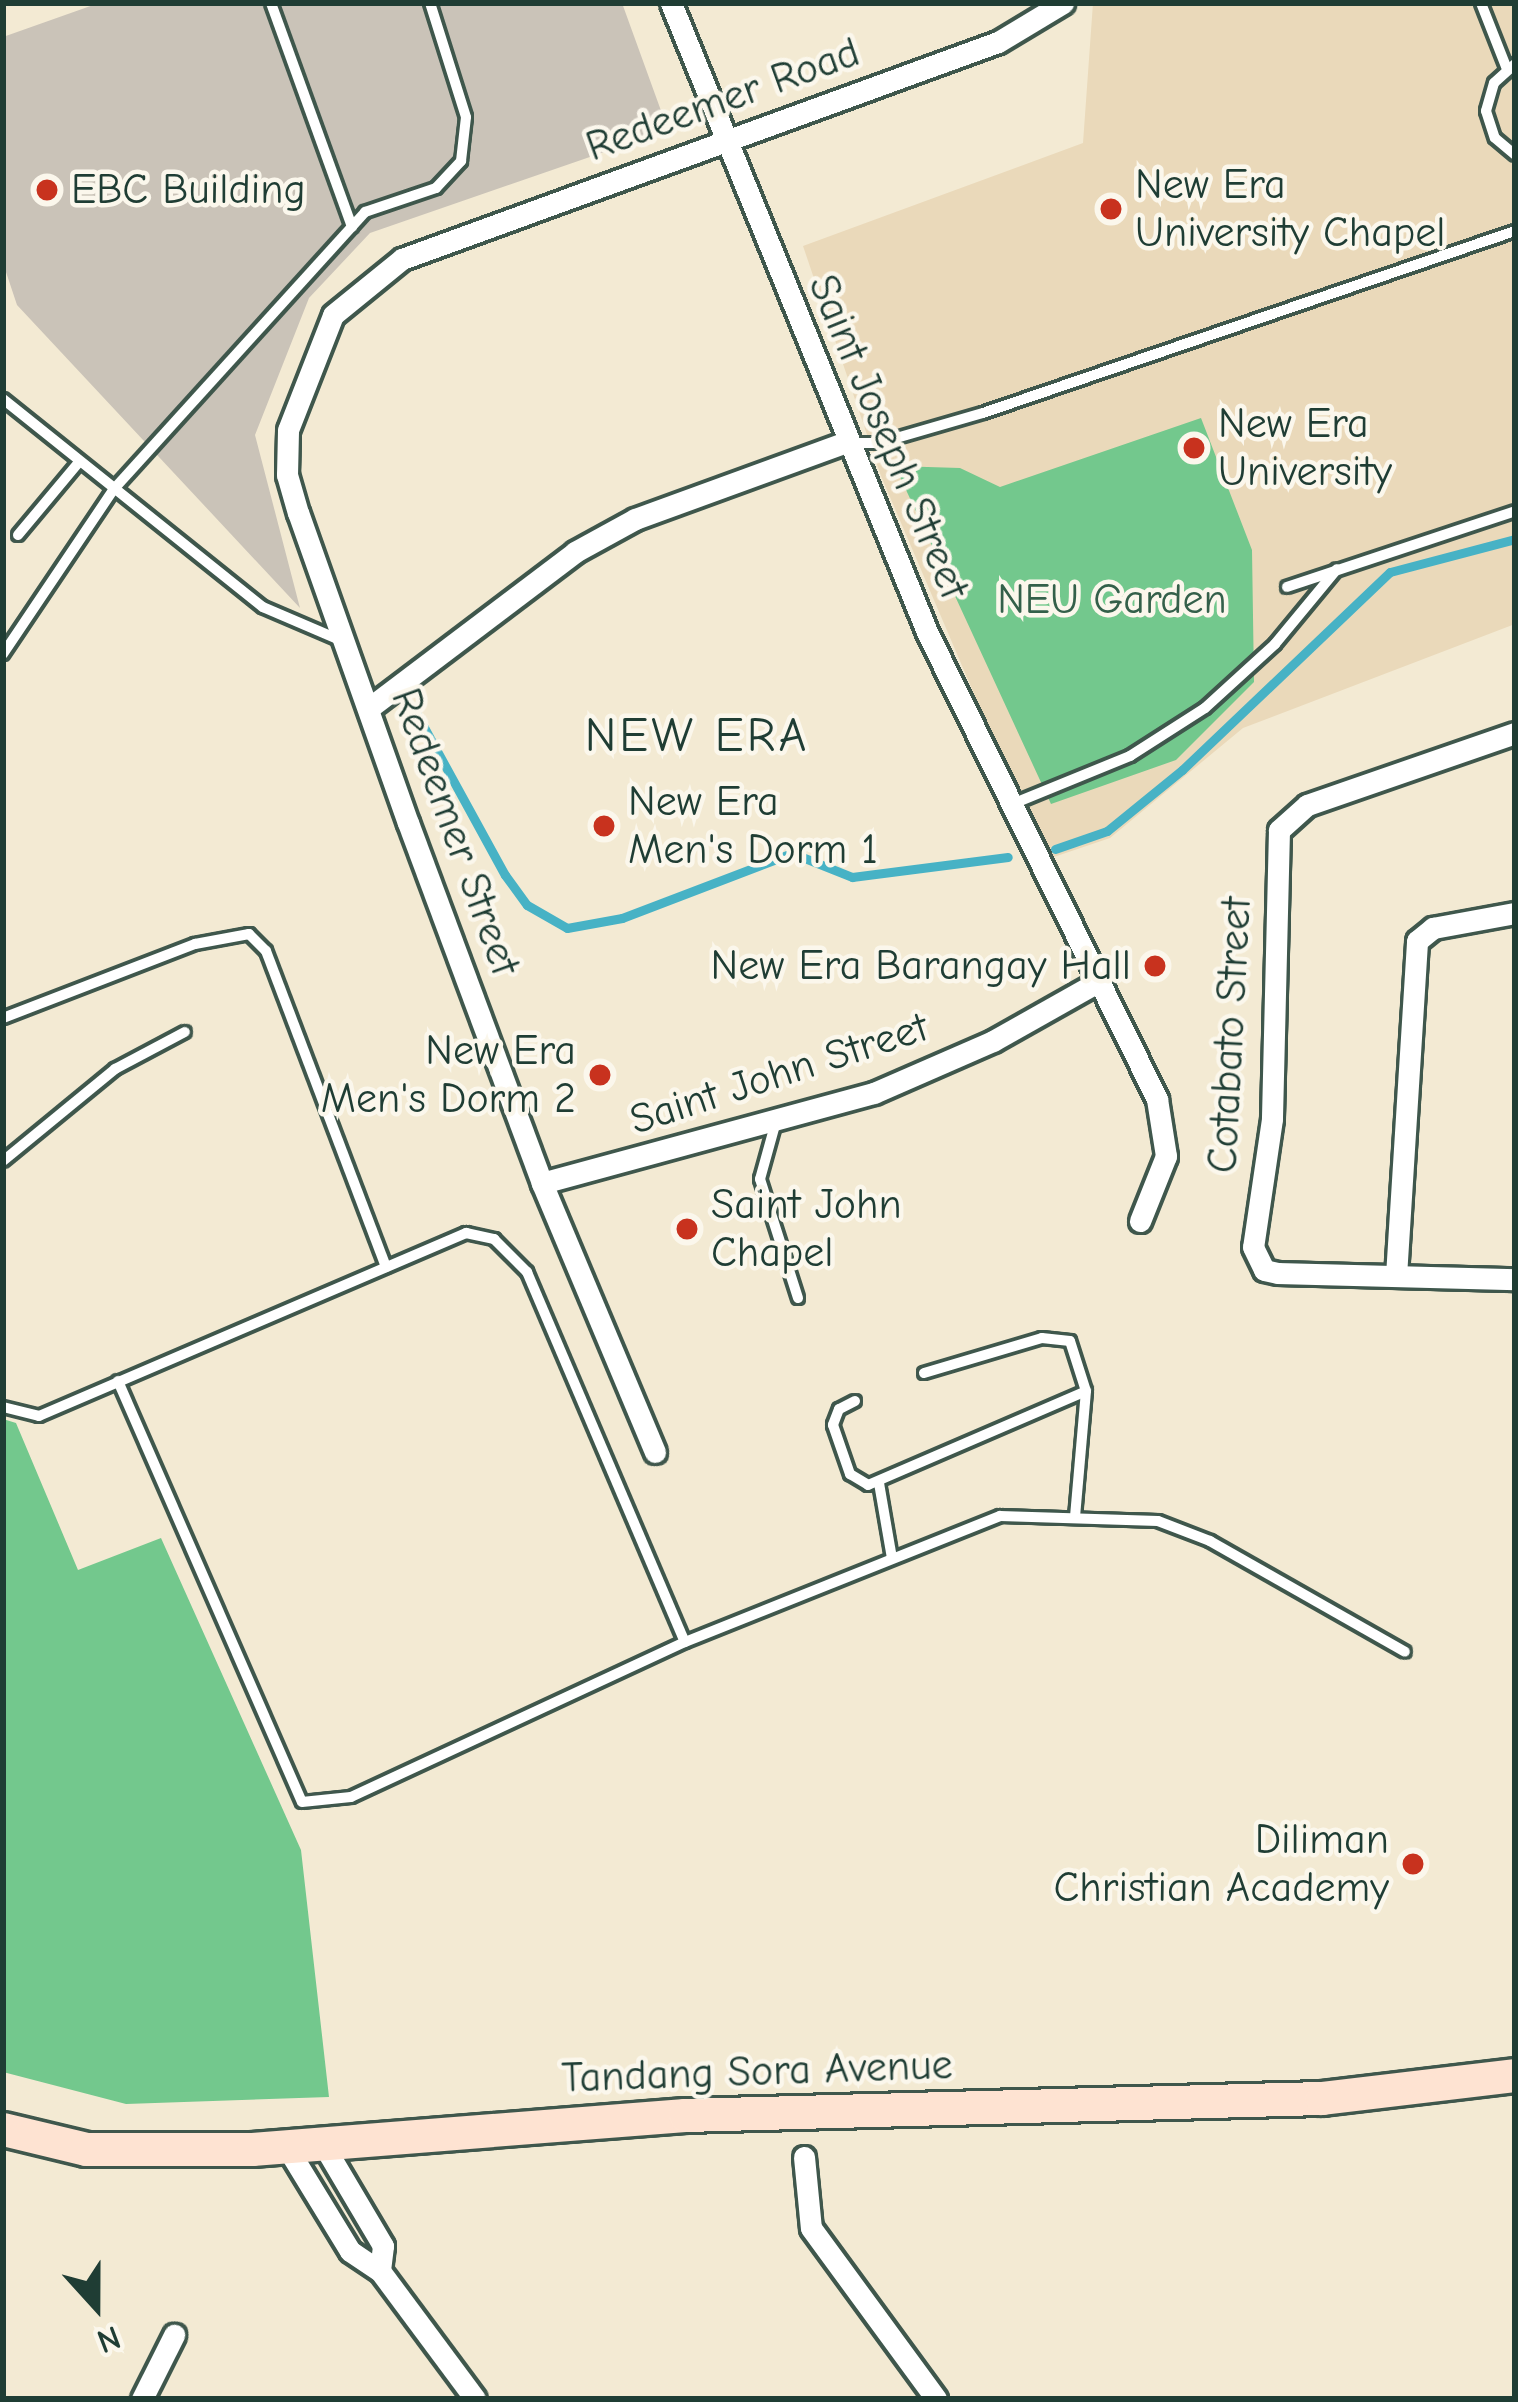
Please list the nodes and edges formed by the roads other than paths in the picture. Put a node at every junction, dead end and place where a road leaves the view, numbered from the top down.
1 (271, 3) edge
2 (430, 3) edge
3 (670, 3) edge
4 (1064, 3) edge
5 (1481, 3) edge
6 (1036, 8) edge
7 (1511, 66) edge
8 (723, 142) junction
9 (1515, 155) edge
10 (352, 227) junction
11 (1515, 231) edge
12 (402, 259) joint
13 (3, 399) edge
14 (844, 442) junction
15 (79, 462) junction
16 (114, 489) junction
17 (1515, 512) edge
18 (17, 536) dead end
19 (1337, 568) junction
20 (1287, 587) dead end
21 (344, 642) junction
22 (3, 654) edge
23 (368, 708) junction
24 (1515, 734) edge
25 (1009, 805) junction
26 (1515, 913) edge
27 (1094, 984) junction
28 (3, 1018) edge
29 (185, 1032) dead end
30 (775, 1125) junction
31 (3, 1161) edge
32 (542, 1183) junction
33 (1140, 1221) dead end
34 (386, 1267) junction
35 (1396, 1276) junction
36 (1515, 1279) edge
37 (798, 1298) dead end
38 (924, 1373) dead end
39 (118, 1381) junction
40 (1086, 1391) junction
41 (854, 1401) dead end
42 (3, 1407) edge
43 (655, 1452) dead end
44 (879, 1483) junction
45 (1075, 1516) junction
46 (892, 1558) junction
47 (685, 1642) junction
48 (1405, 1652) dead end
49 (1515, 2074) edge
50 (3, 2128) edge
51 (321, 2141) junction
52 (286, 2146) junction
53 (804, 2157) dead end
54 (380, 2271) junction
55 (174, 2335) dead end
56 (142, 2399) edge
57 (475, 2399) edge
58 (936, 2399) edge

1 - 10 lane
2 - 10 lane
3 - 8 street, Saint Joseph Street
4 - 6 street, Redeemer Road
5 - 7 lane
6 - 8 street, Redeemer Road
7 - 9 lane
8 - 12 street, Redeemer Road
8 - 14 street, Saint Joseph Street
10 - 16 lane
11 - 14 lane
12 - 21 street, Redeemer Street
13 - 15 lane
14 - 23 street
14 - 25 street, Saint Joseph Street
15 - 16 lane
15 - 18 lane
16 - 21 lane
16 - 22 lane
17 - 19 lane
19 - 20 lane
19 - 25 lane
21 - 23 street, Redeemer Street
23 - 32 street, Redeemer Street
24 - 35 street, Cotabato Street
25 - 27 street, Saint Joseph Street
26 - 35 street
27 - 30 street, Saint John Street
27 - 33 street, Saint Joseph Street
28 - 34 lane
29 - 31 lane
30 - 32 street, Saint John Street
30 - 37 lane
32 - 43 street, Redeemer Street
34 - 39 lane
34 - 47 lane
35 - 36 street
38 - 40 lane
39 - 42 lane
39 - 47 lane
40 - 44 lane
40 - 45 lane
41 - 44 lane
44 - 46 lane
45 - 46 lane
45 - 48 lane
46 - 47 lane
49 - 51 main road, Tandang Sora Avenue
50 - 52 main road, Tandang Sora Avenue
51 - 52 main road, Tandang Sora Avenue
51 - 54 street
52 - 54 street
53 - 58 street
54 - 57 street
55 - 56 street

